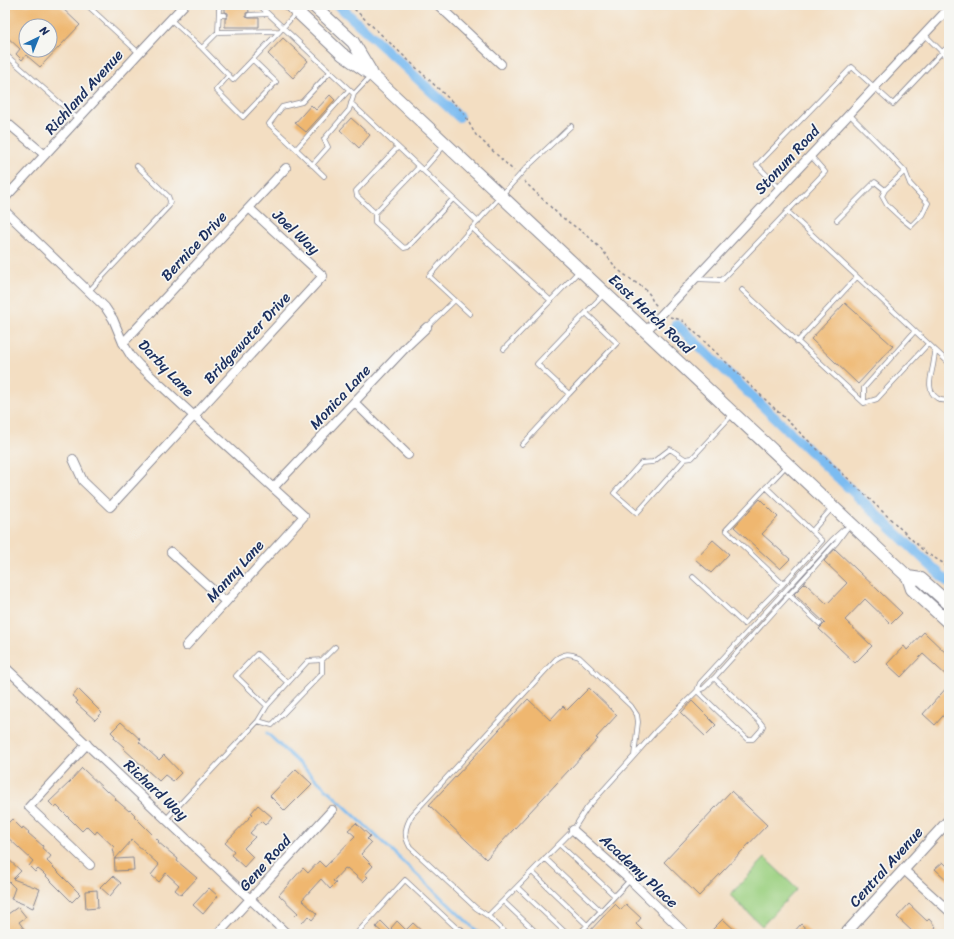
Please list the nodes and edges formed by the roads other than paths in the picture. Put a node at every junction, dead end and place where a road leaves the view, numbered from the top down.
1 (87, 5) edge
2 (184, 5) edge
3 (222, 5) edge
4 (258, 5) edge
5 (313, 5) edge
6 (438, 5) edge
7 (949, 8) edge
8 (293, 9) edge
9 (268, 14) junction
10 (219, 15) junction
11 (225, 15) dead end
12 (249, 15) dead end
13 (170, 19) junction
14 (281, 30) junction
15 (218, 32) junction
16 (924, 34) junction
17 (949, 46) edge
18 (202, 48) junction
19 (139, 52) junction
20 (942, 52) junction
21 (5, 54) edge
22 (949, 58) edge
23 (252, 60) junction
24 (501, 64) dead end
25 (330, 72) junction
26 (229, 75) junction
27 (372, 75) junction
28 (874, 88) junction
29 (349, 90) junction
30 (354, 94) junction
31 (351, 103) junction
32 (849, 114) junction
33 (78, 119) junction
34 (5, 121) edge
35 (571, 126) dead end
36 (446, 144) junction
37 (398, 147) junction
38 (296, 149) junction
39 (45, 155) junction
40 (810, 156) junction
41 (312, 165) junction
42 (137, 166) dead end
43 (286, 168) dead end
44 (421, 168) junction
45 (905, 171) junction
46 (324, 176) dead end
47 (780, 189) junction
48 (885, 190) junction
49 (501, 196) junction
50 (5, 198) edge
51 (454, 199) junction
52 (250, 208) junction
53 (5, 211) edge
54 (787, 211) junction
55 (375, 212) junction
56 (837, 220) dead end
57 (478, 222) junction
58 (472, 228) junction
59 (580, 270) junction
60 (323, 276) joint
61 (857, 277) junction
62 (695, 279) junction
63 (742, 290) dead end
64 (88, 291) junction
65 (605, 293) junction
66 (455, 300) junction
67 (550, 300) junction
68 (586, 313) junction
69 (470, 314) dead end
70 (427, 327) joint
71 (646, 331) junction
72 (915, 331) junction
73 (797, 342) junction
74 (123, 343) junction
75 (928, 344) junction
76 (504, 349) dead end
77 (935, 350) junction
78 (949, 363) edge
79 (568, 394) junction
80 (949, 400) edge
81 (354, 402) junction
82 (864, 403) junction
83 (733, 413) junction
84 (194, 416) junction
85 (522, 445) dead end
86 (408, 455) dead end
87 (73, 459) dead end
88 (685, 459) junction
89 (788, 464) junction
90 (766, 487) junction
91 (273, 488) junction
92 (833, 507) junction
93 (304, 516) joint
94 (851, 524) junction
95 (812, 530) junction
96 (171, 552) dead end
97 (693, 577) dead end
98 (908, 577) junction
99 (783, 584) junction
100 (785, 591) junction
101 (789, 595) junction
102 (226, 602) junction
103 (949, 604) edge
104 (949, 623) edge
105 (820, 624) dead end
106 (186, 646) dead end
107 (335, 647) dead end
108 (322, 660) junction
109 (5, 667) edge
110 (714, 678) junction
111 (288, 683) junction
112 (696, 691) junction
113 (267, 706) junction
114 (258, 721) junction
115 (87, 744) junction
116 (634, 756) junction
117 (332, 810) dead end
118 (166, 819) junction
119 (949, 820) edge
120 (573, 830) junction
121 (559, 844) junction
122 (545, 858) junction
123 (90, 865) dead end
124 (904, 870) junction
125 (532, 872) junction
126 (630, 880) junction
127 (517, 887) junction
128 (615, 896) junction
129 (250, 900) junction
130 (503, 901) junction
131 (601, 911) junction
132 (949, 911) edge
133 (488, 916) junction
134 (587, 926) junction
135 (460, 933) edge
136 (218, 934) edge
137 (287, 934) edge
138 (356, 934) edge
139 (507, 934) edge
140 (538, 934) edge
141 (568, 934) edge
142 (579, 934) edge
143 (686, 934) edge
144 (845, 934) edge

1 - 19 lane
2 - 13 street, Richland Avenue
3 - 10 lane
4 - 9 lane
5 - 27 main road, East Hatch Road
6 - 24 street
7 - 16 street, Stonum Road
8 - 14 lane
8 - 27 main road, East Hatch Road
9 - 12 lane
9 - 14 lane
10 - 11 lane
10 - 15 lane
13 - 18 lane
13 - 19 street, Richland Avenue
14 - 15 lane
14 - 23 lane
14 - 25 lane
15 - 18 lane
16 - 20 lane
16 - 28 street, Stonum Road
17 - 20 lane
18 - 26 lane
19 - 33 street, Richland Avenue
20 - 22 lane
20 - 28 lane
21 - 33 lane
23 - 26 lane
23 - 26 lane
25 - 29 lane
25 - 38 lane
27 - 30 lane
27 - 36 main road, East Hatch Road
28 - 32 street, Stonum Road
28 - 47 lane
29 - 30 lane
29 - 38 lane
30 - 31 lane
31 - 37 lane
31 - 41 lane
32 - 40 street, Stonum Road
32 - 45 lane
33 - 39 street, Richland Avenue
34 - 39 street
35 - 49 lane
36 - 44 lane
36 - 49 main road, East Hatch Road
37 - 44 lane
37 - 55 lane
38 - 41 lane
39 - 50 street, Richland Avenue
40 - 47 street, Stonum Road
40 - 54 lane
41 - 46 lane
42 - 64 lane
43 - 52 street, Bernice Drive
44 - 51 lane
44 - 55 lane
45 - 48 lane
45 - 48 lane
47 - 62 street, Stonum Road
48 - 56 lane
49 - 57 lane
49 - 59 main road, East Hatch Road
51 - 55 lane
51 - 57 lane
52 - 60 street, Joel Way
52 - 74 street, Bernice Drive
53 - 64 street, Darby Lane
54 - 61 lane
54 - 62 lane
57 - 58 lane
58 - 66 lane
58 - 67 lane
59 - 65 main road, East Hatch Road
59 - 67 lane
60 - 84 street, Bridgewater Drive
61 - 72 lane
61 - 73 lane
62 - 71 street, Stonum Road
63 - 73 lane
64 - 74 street, Darby Lane
65 - 68 lane
65 - 71 main road, East Hatch Road
66 - 69 lane
66 - 70 lane
67 - 76 lane
68 - 79 lane
68 - 79 lane
70 - 81 street, Monica Lane
71 - 83 main road, East Hatch Road
72 - 75 lane
72 - 82 lane
73 - 82 lane
74 - 84 street, Darby Lane
75 - 77 lane
75 - 82 lane
77 - 78 lane
77 - 80 lane
79 - 85 lane
81 - 86 street
81 - 91 street, Monica Lane
83 - 88 lane
83 - 89 main road, East Hatch Road
84 - 87 street, Bridgewater Drive
84 - 91 street, Darby Lane
88 - 88 lane
89 - 90 lane
89 - 92 main road, East Hatch Road
90 - 95 lane
90 - 99 lane
91 - 93 street, Darby Lane
92 - 94 main road, East Hatch Road
92 - 95 lane
93 - 102 street, Manny Lane
94 - 98 main road, East Hatch Road
94 - 100 lane
94 - 101 lane
95 - 99 lane
96 - 102 street
97 - 99 lane
98 - 103 main road, East Hatch Road
98 - 104 main road, East Hatch Road
100 - 101 lane
100 - 112 lane
101 - 105 lane
101 - 110 lane
102 - 106 street, Manny Lane
107 - 108 lane
108 - 111 lane
108 - 114 lane
109 - 115 street, Richard Way
110 - 112 lane
110 - 112 lane
111 - 113 lane
111 - 113 lane
112 - 116 lane
113 - 114 lane
114 - 118 lane
115 - 118 street, Richard Way
115 - 123 street
116 - 120 lane
116 - 133 lane
117 - 129 street, Gene Road
118 - 129 street, Richard Way
119 - 124 street, Central Avenue
120 - 121 lane
120 - 126 street, Academy Place
121 - 122 lane
121 - 128 lane
122 - 125 lane
122 - 131 lane
124 - 132 street
124 - 144 street, Central Avenue
125 - 127 lane
125 - 134 lane
126 - 128 lane
126 - 143 street, Academy Place
127 - 130 lane
127 - 141 lane
128 - 131 lane
129 - 136 street, Gene Road
129 - 137 street, Richard Way
130 - 133 lane
130 - 140 lane
131 - 134 lane
133 - 139 lane
134 - 142 lane
135 - 138 lane

